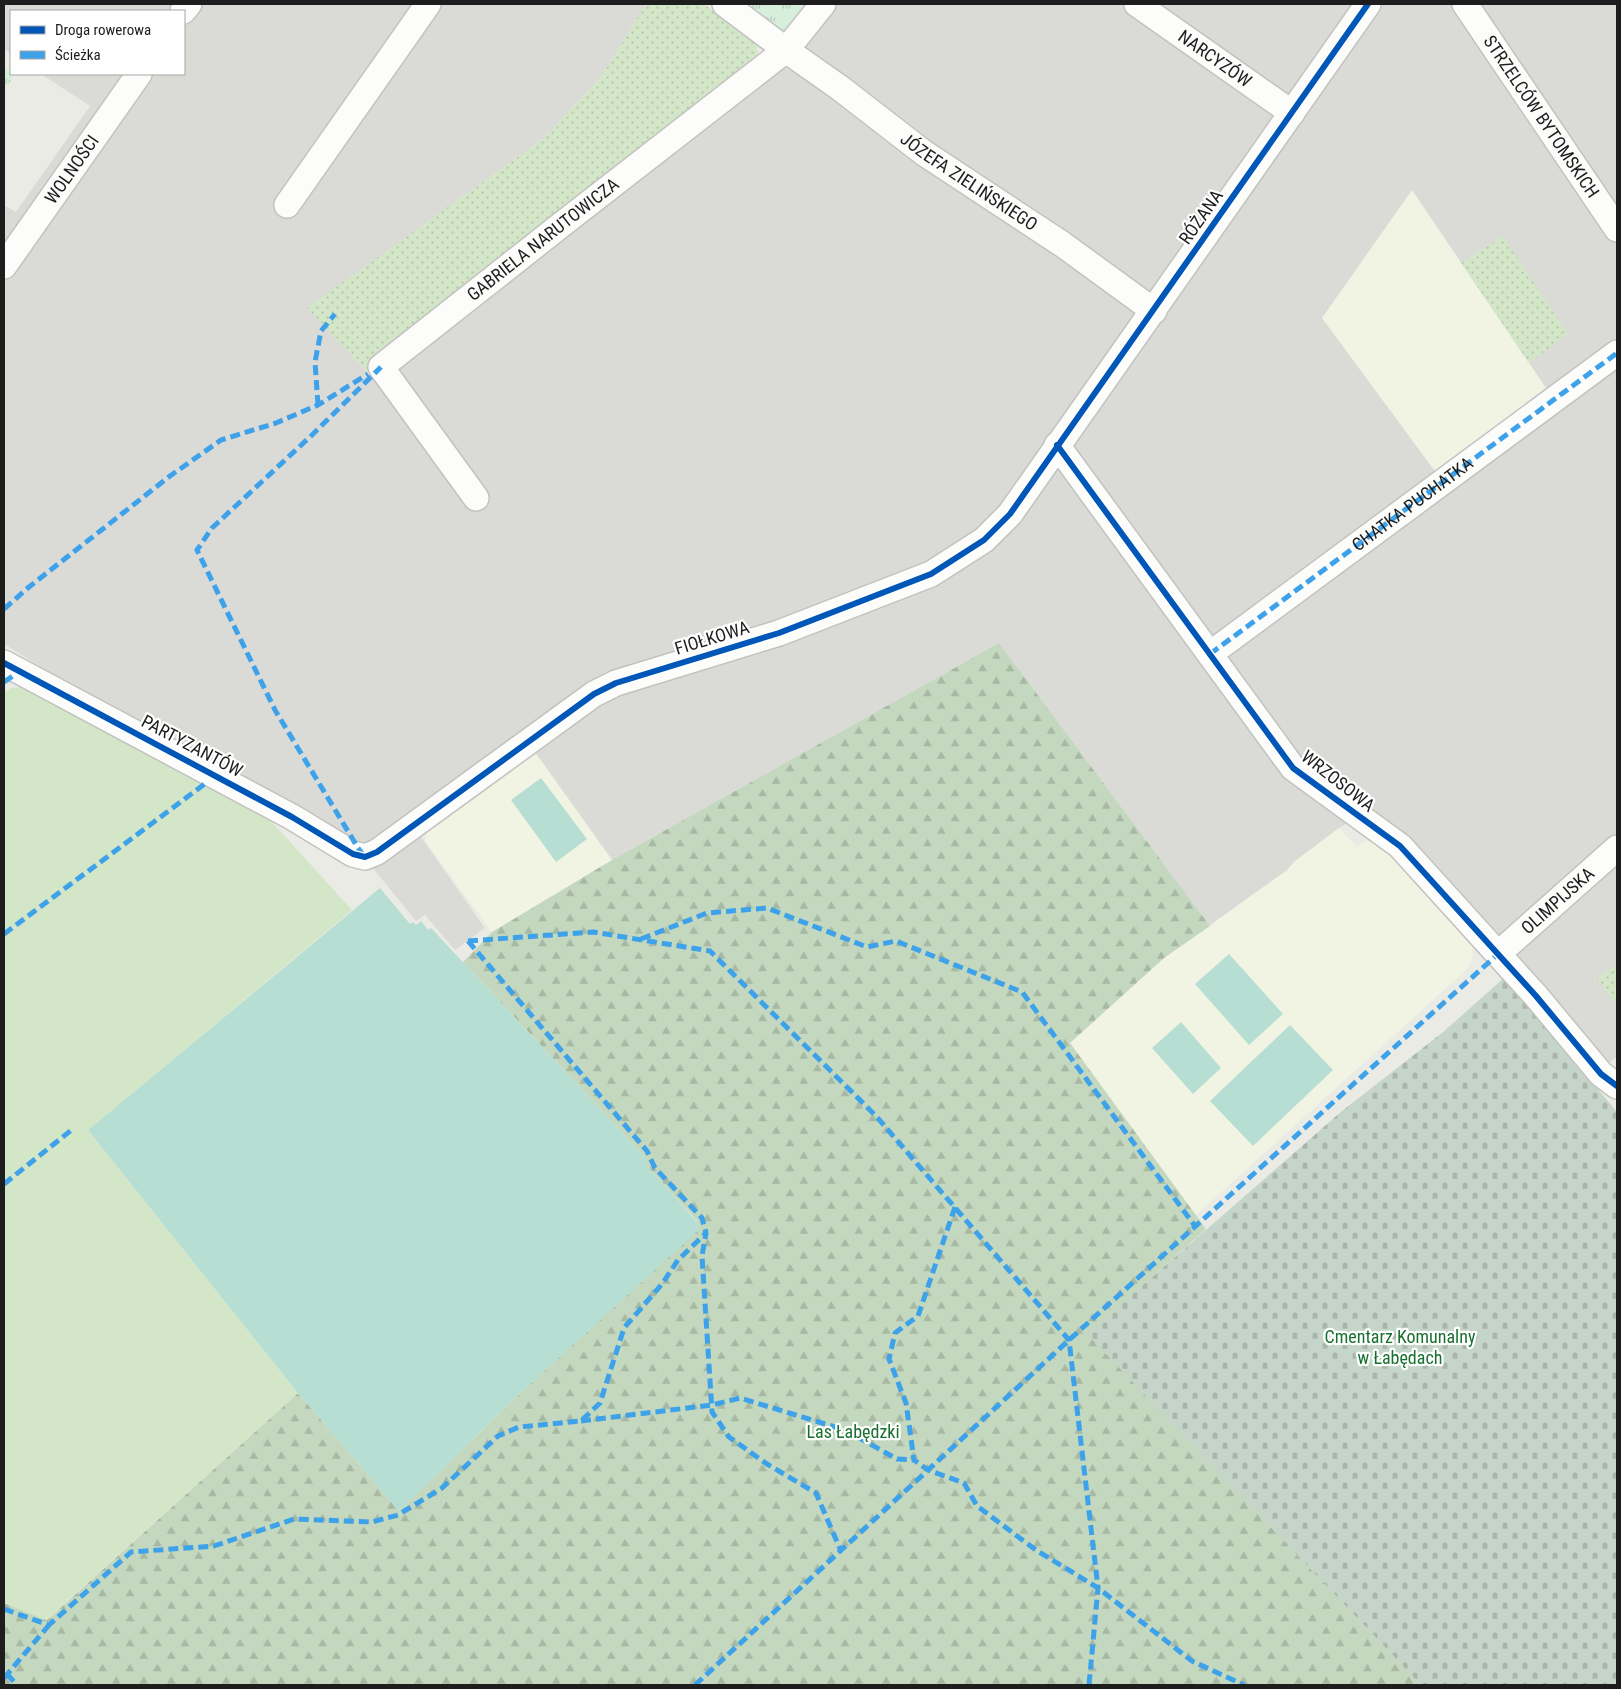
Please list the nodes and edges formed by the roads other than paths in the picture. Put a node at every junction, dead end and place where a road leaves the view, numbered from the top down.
1 (428, 4) edge
2 (725, 4) edge
3 (824, 4) edge
4 (1137, 4) edge
5 (1368, 4) edge
6 (1465, 4) edge
7 (786, 50) junction
8 (138, 75) edge
9 (1292, 113) junction
10 (287, 205) dead end
11 (1617, 229) edge
12 (4, 266) edge
13 (1154, 311) junction
14 (1617, 353) edge
15 (1057, 446) junction
16 (476, 498) dead end
17 (1210, 654) junction
18 (4, 663) edge
19 (1617, 848) edge
20 (365, 857) joint
21 (1498, 954) junction
22 (1612, 1074) edge

1 - 10 street
2 - 7 street, JÓZEFA ZIELIŃSKIEGO
3 - 7 street, GABRIELA NARUTOWICZA
4 - 9 street, NARCYZÓW
5 - 9 street, RÓŻANA
6 - 11 street, STRZELCÓW BYTOMSKICH
7 - 13 street, JÓZEFA ZIELIŃSKIEGO
7 - 16 street, GABRIELA NARUTOWICZA
8 - 12 street, WOLNOŚCI
9 - 13 street, RÓŻANA
13 - 15 street, RÓŻANA
14 - 17 street, CHATKA PUCHATKA
15 - 17 street, WRZOSOWA
15 - 20 street, FIOŁKOWA
17 - 21 street, WRZOSOWA
18 - 20 street, PARTYZANTÓW
19 - 21 street, OLIMPIJSKA
21 - 22 street, WRZOSOWA

